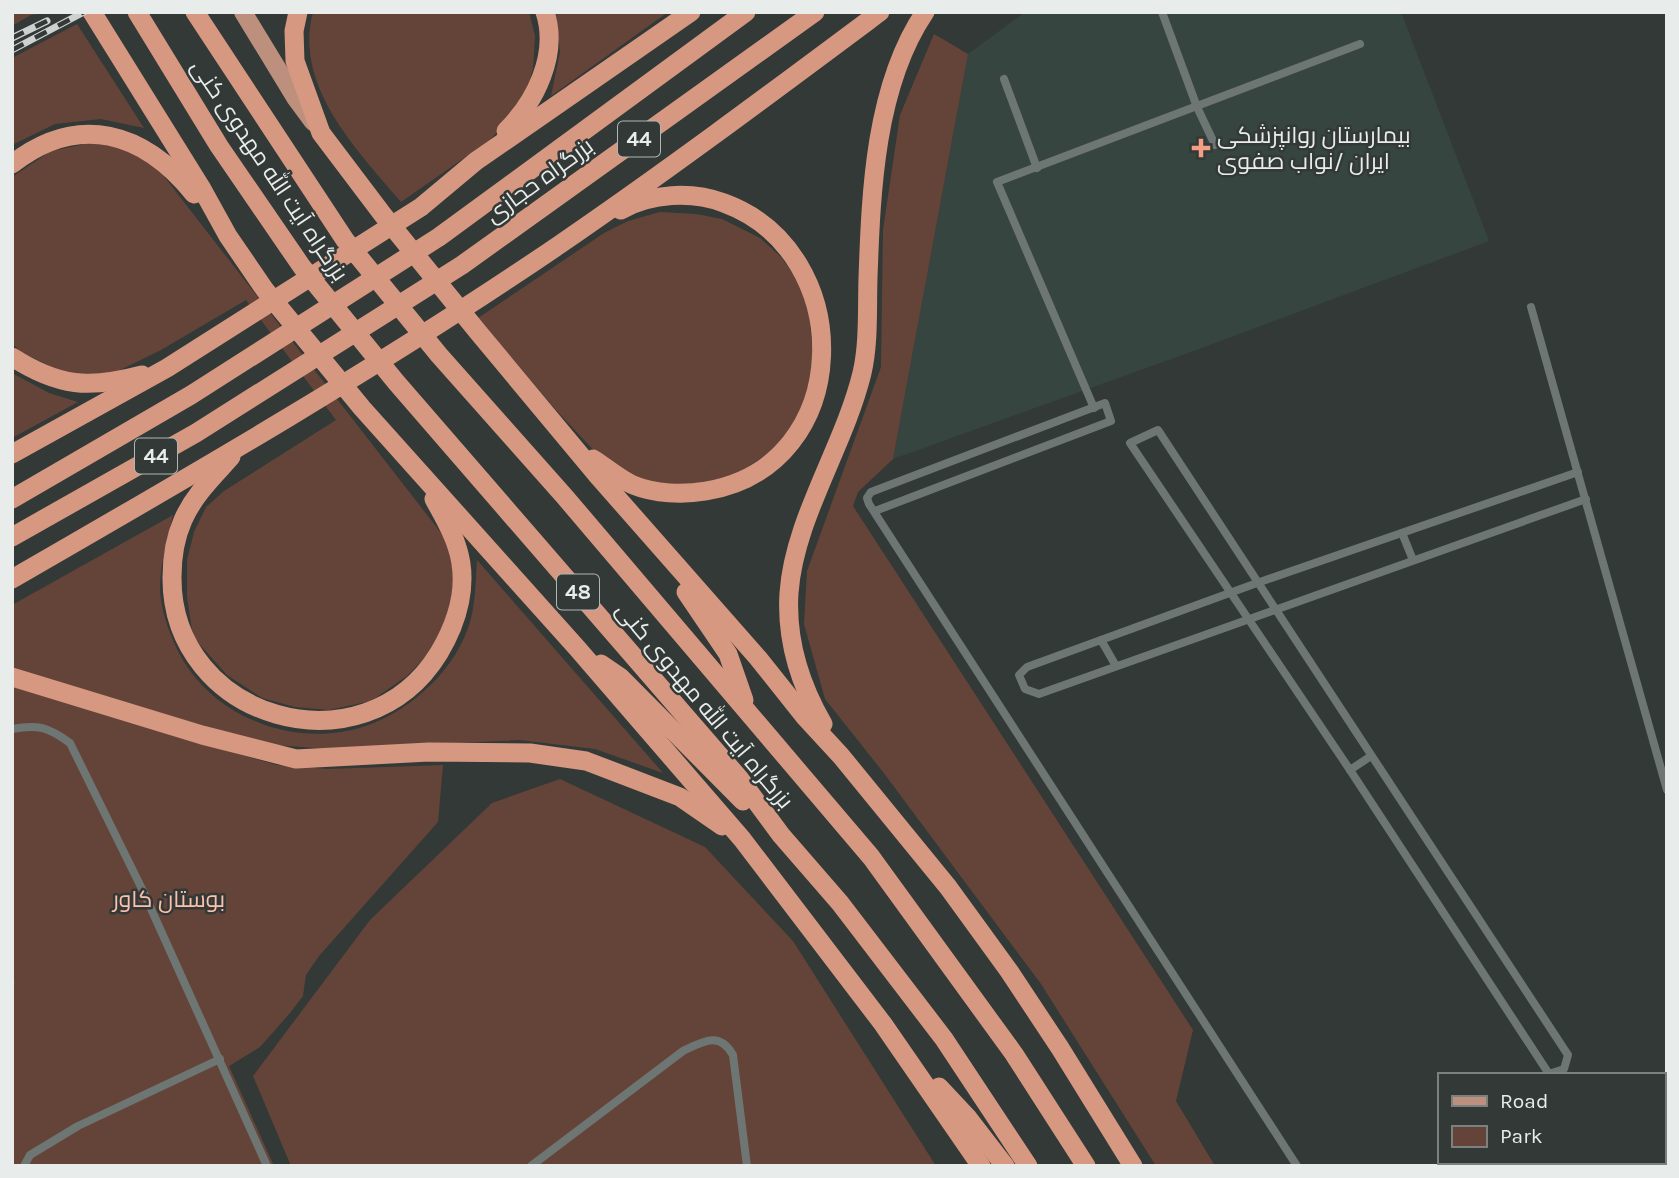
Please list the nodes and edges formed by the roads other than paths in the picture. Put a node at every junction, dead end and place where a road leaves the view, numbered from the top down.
1 (92, 12) edge
2 (137, 12) edge
3 (195, 12) edge
4 (243, 12) edge
5 (298, 12) edge
6 (545, 12) edge
7 (691, 12) edge
8 (746, 12) edge
9 (815, 12) edge
10 (880, 12) edge
11 (925, 12) edge
12 (1162, 12) edge
13 (1360, 44) dead end
14 (1004, 79) dead end
15 (1197, 107) junction
16 (321, 133) junction
17 (1215, 145) dead end
18 (476, 161) junction
19 (12, 164) edge
20 (1037, 168) junction
21 (228, 236) junction
22 (559, 245) junction
23 (1531, 307) dead end
24 (12, 357) edge
25 (167, 368) junction
26 (1094, 408) junction
27 (243, 443) junction
28 (575, 447) junction
29 (12, 454) edge
30 (932, 469) junction
31 (1578, 472) junction
32 (423, 476) junction
33 (941, 485) junction
34 (12, 499) edge
35 (1586, 499) junction
36 (875, 511) junction
37 (1402, 533) junction
38 (12, 537) edge
39 (654, 539) junction
40 (1413, 560) junction
41 (12, 579) edge
42 (1257, 583) junction
43 (1230, 593) junction
44 (1274, 609) junction
45 (1248, 619) junction
46 (1101, 640) junction
47 (578, 648) junction
48 (1116, 666) junction
49 (12, 677) edge
50 (748, 711) junction
51 (12, 729) edge
52 (1371, 755) junction
53 (841, 756) junction
54 (1350, 770) junction
55 (1667, 790) edge
56 (781, 835) junction
57 (742, 839) junction
58 (899, 1046) junction
59 (220, 1059) junction
60 (1548, 1073) edge
61 (1552, 1073) edge
62 (1131, 1162) edge
63 (24, 1166) edge
64 (267, 1166) edge
65 (531, 1166) edge
66 (747, 1166) edge
67 (981, 1166) edge
68 (1005, 1166) edge
69 (1028, 1166) edge
70 (1086, 1166) edge
71 (1297, 1166) edge

1 - 21 highway
2 - 56 highway, بزرگراه آیت الله مهدوی کنی / 48
3 - 50 highway, بزرگراه آیت الله مهدوی کنی / 48
4 - 16 main road
5 - 16 highway
6 - 18 highway
7 - 18 highway
8 - 34 highway, بزرگراه حجازی / 44
9 - 38 highway, بزرگراه حجازی / 44
10 - 22 highway
11 - 53 highway
12 - 15 lane
13 - 15 lane
14 - 20 lane
15 - 17 lane
15 - 20 lane
16 - 28 highway
18 - 25 highway
19 - 21 highway
20 - 26 lane
21 - 32 highway
22 - 27 highway
22 - 28 highway
23 - 31 lane
24 - 25 highway
25 - 29 highway
26 - 30 lane
26 - 33 lane
27 - 32 highway
27 - 41 highway
28 - 39 highway
30 - 33 lane
30 - 36 lane
31 - 35 lane
31 - 37 lane
32 - 47 highway
33 - 36 lane
35 - 40 lane
35 - 55 lane
36 - 71 lane
37 - 40 lane
37 - 42 lane
39 - 50 highway
39 - 53 highway
40 - 44 lane
42 - 43 lane
42 - 43 lane
42 - 44 lane
43 - 45 lane
43 - 46 lane
44 - 45 lane
44 - 52 lane
45 - 48 lane
45 - 54 lane
46 - 48 lane
46 - 48 lane
47 - 56 highway
47 - 57 highway
49 - 57 highway
50 - 70 highway, بزرگراه آیت الله مهدوی کنی / 48
51 - 59 lane
52 - 54 lane
52 - 61 lane
53 - 62 highway
54 - 60 lane
56 - 69 highway, بزرگراه آیت الله مهدوی کنی / 48
57 - 58 highway
58 - 67 highway
58 - 68 highway
59 - 63 lane
59 - 64 lane
65 - 66 lane

